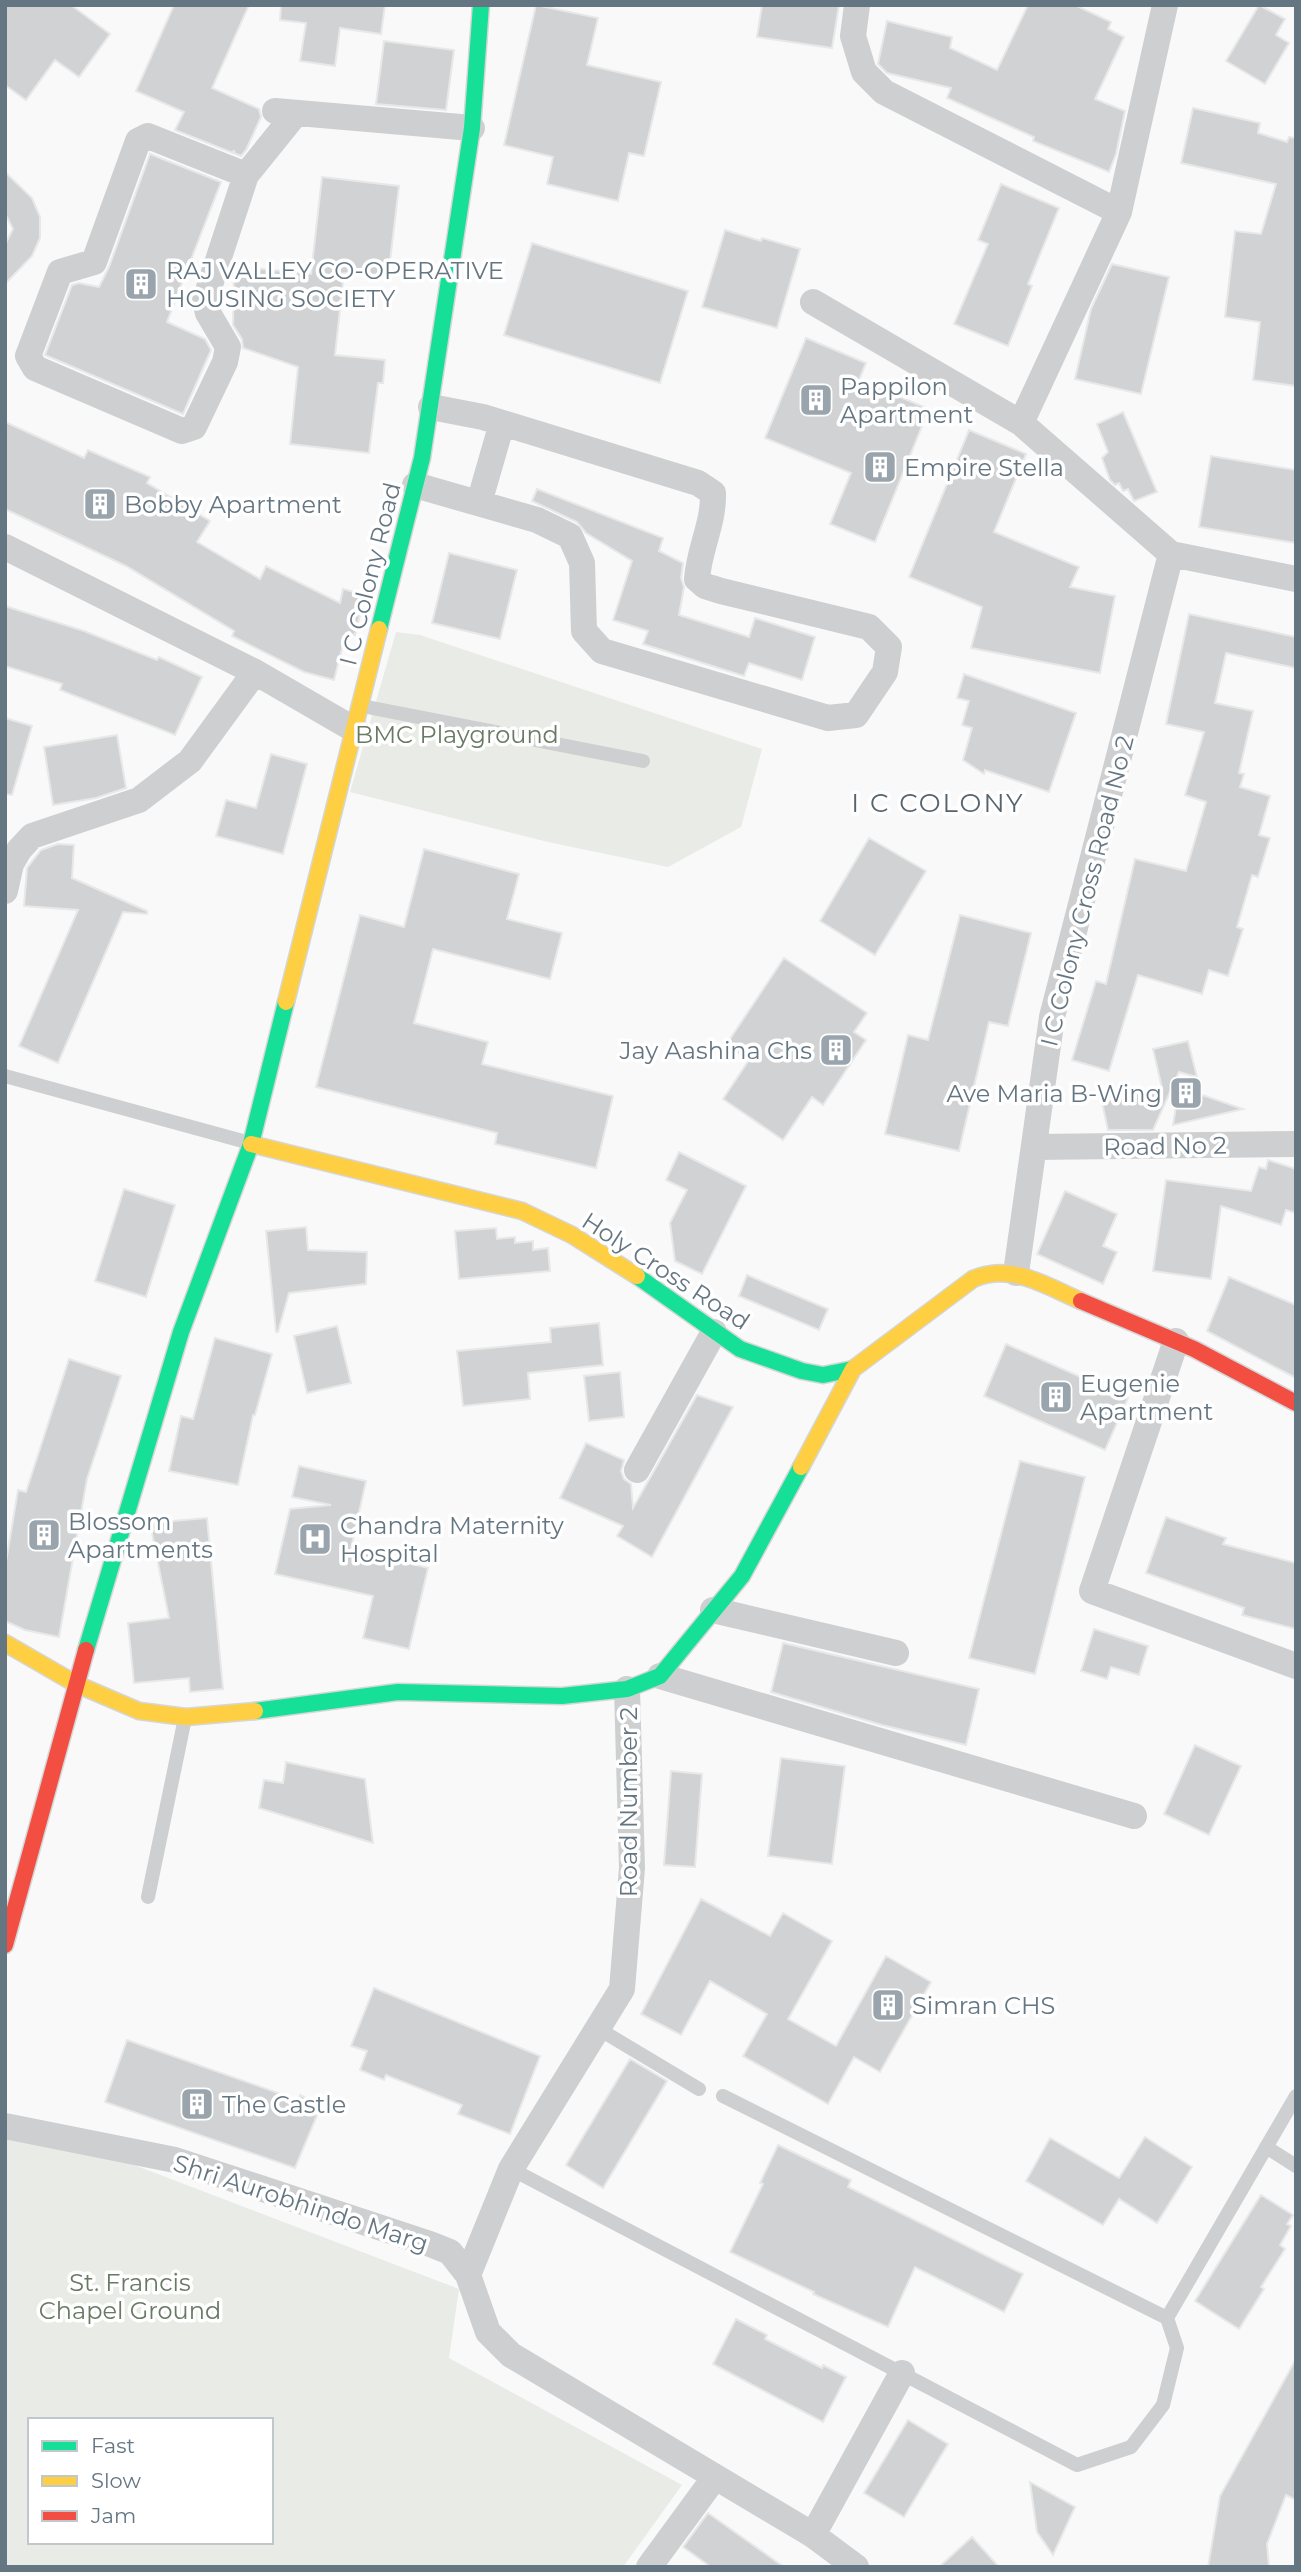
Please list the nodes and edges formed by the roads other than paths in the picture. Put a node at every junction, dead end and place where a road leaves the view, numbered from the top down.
1 (481, 5) edge
2 (857, 5) edge
3 (1165, 5) edge
4 (472, 128) junction
5 (246, 175) junction
6 (1119, 212) junction
7 (813, 302) dead end
8 (431, 407) junction
9 (502, 423) junction
10 (1021, 423) junction
11 (415, 485) junction
12 (479, 503) junction
13 (5, 547) edge
14 (1171, 554) junction
15 (1296, 579) edge
16 (256, 672) junction
17 (358, 718) junction
18 (643, 761) dead end
19 (5, 891) edge
20 (5, 1076) edge
21 (251, 1144) junction
22 (1296, 1144) edge
23 (1035, 1147) junction
24 (1016, 1273) junction
25 (714, 1332) junction
26 (1176, 1341) junction
27 (853, 1369) junction
28 (1296, 1403) edge
29 (637, 1470) dead end
30 (713, 1610) junction
31 (5, 1643) edge
32 (896, 1653) dead end
33 (1296, 1666) edge
34 (660, 1676) junction
35 (76, 1684) junction
36 (627, 1689) junction
37 (186, 1717) junction
38 (1135, 1816) dead end
39 (148, 1897) dead end
40 (5, 1945) edge
41 (597, 2028) junction
42 (699, 2089) dead end
43 (723, 2096) dead end
44 (1296, 2096) edge
45 (5, 2126) edge
46 (1266, 2147) junction
47 (1296, 2165) edge
48 (511, 2169) junction
49 (468, 2275) junction
50 (1167, 2318) junction
51 (902, 2373) junction
52 (715, 2477) junction
53 (813, 2535) junction
54 (649, 2567) edge
55 (856, 2567) edge

1 - 4 street, I C Colony Road
2 - 6 street
3 - 6 street
4 - 5 street
4 - 8 street, I C Colony Road
5 - 5 street
6 - 10 street
7 - 10 street
8 - 9 street
8 - 11 street, I C Colony Road
9 - 12 street
9 - 12 street
10 - 14 street
11 - 12 street
11 - 17 street, I C Colony Road
13 - 16 street
14 - 15 street
14 - 23 street, I C Colony Cross Road No 2
16 - 17 street
16 - 19 street
17 - 18 lane
17 - 21 street, I C Colony Road
20 - 21 lane
21 - 25 street, Holy Cross Road
21 - 35 street, I C Colony Road
22 - 23 street, Road No 2
23 - 24 street, I C Colony Cross Road No 2
24 - 26 street
24 - 27 street
25 - 27 street, Holy Cross Road
25 - 29 street
26 - 28 street
26 - 33 street
27 - 30 street, Road Number 2
30 - 32 street
30 - 34 street, Road Number 2
31 - 35 street
34 - 36 street, Road Number 2
34 - 38 street
35 - 37 street
35 - 40 street, I C Colony Road
36 - 37 street
36 - 41 street, Road Number 2
37 - 39 lane
41 - 42 lane
41 - 48 street, Road Number 2
43 - 50 lane
44 - 46 lane
45 - 49 street, Shri Aurobhindo Marg
46 - 47 lane
46 - 50 lane
48 - 49 street, Road Number 2
48 - 51 lane
49 - 52 street, Shri Aurobhindo Marg
50 - 51 lane
51 - 53 street
52 - 53 street, Shri Aurobhindo Marg
52 - 54 street
53 - 55 street, Shri Aurobhindo Marg

